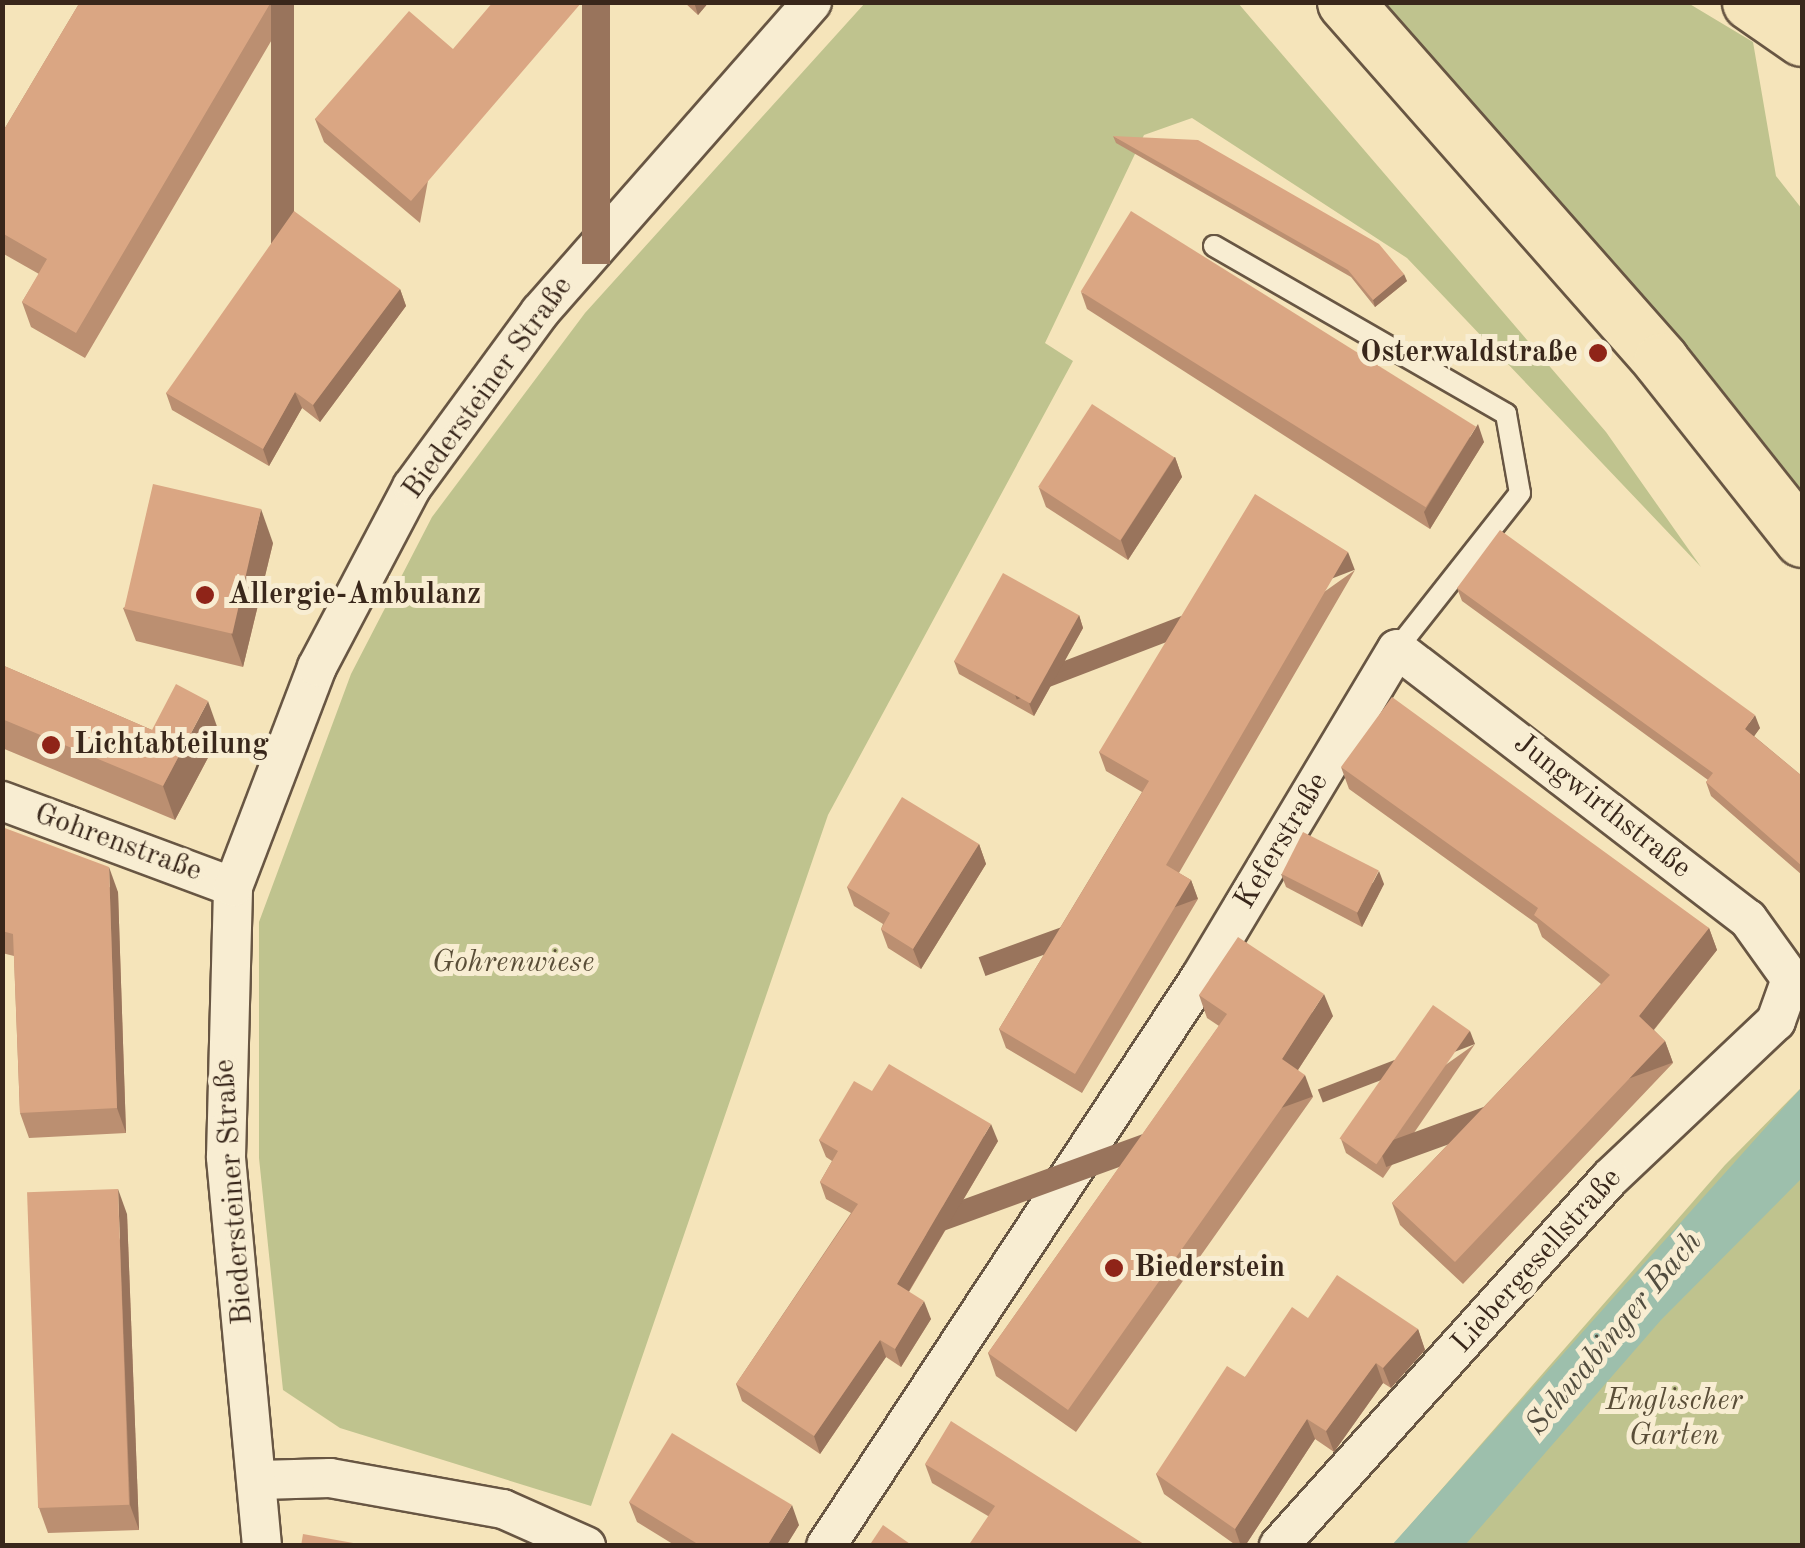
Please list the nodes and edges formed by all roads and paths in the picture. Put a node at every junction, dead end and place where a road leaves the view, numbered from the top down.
1 (812, 2) edge
2 (1345, 2) edge
3 (1750, 2) edge
4 (1802, 38) edge
5 (1214, 246) dead end
6 (1802, 539) edge
7 (1397, 649) junction
8 (2, 801) edge
9 (233, 887) junction
10 (1791, 979) joint
11 (260, 1480) junction
12 (262, 1546) edge
13 (586, 1546) edge
14 (826, 1546) edge
15 (1279, 1546) edge

1 - 9 street, Biedersteiner Straße
2 - 6 highway
3 - 4 highway
5 - 7 lane, Keferstraße
7 - 10 street, Jungwirthstraße
7 - 14 street, Keferstraße
8 - 9 street, Gohrenstraße
9 - 11 street, Biedersteiner Straße
10 - 15 street, Liebergesellstraße
11 - 12 street, Biedersteiner Straße
11 - 13 street

